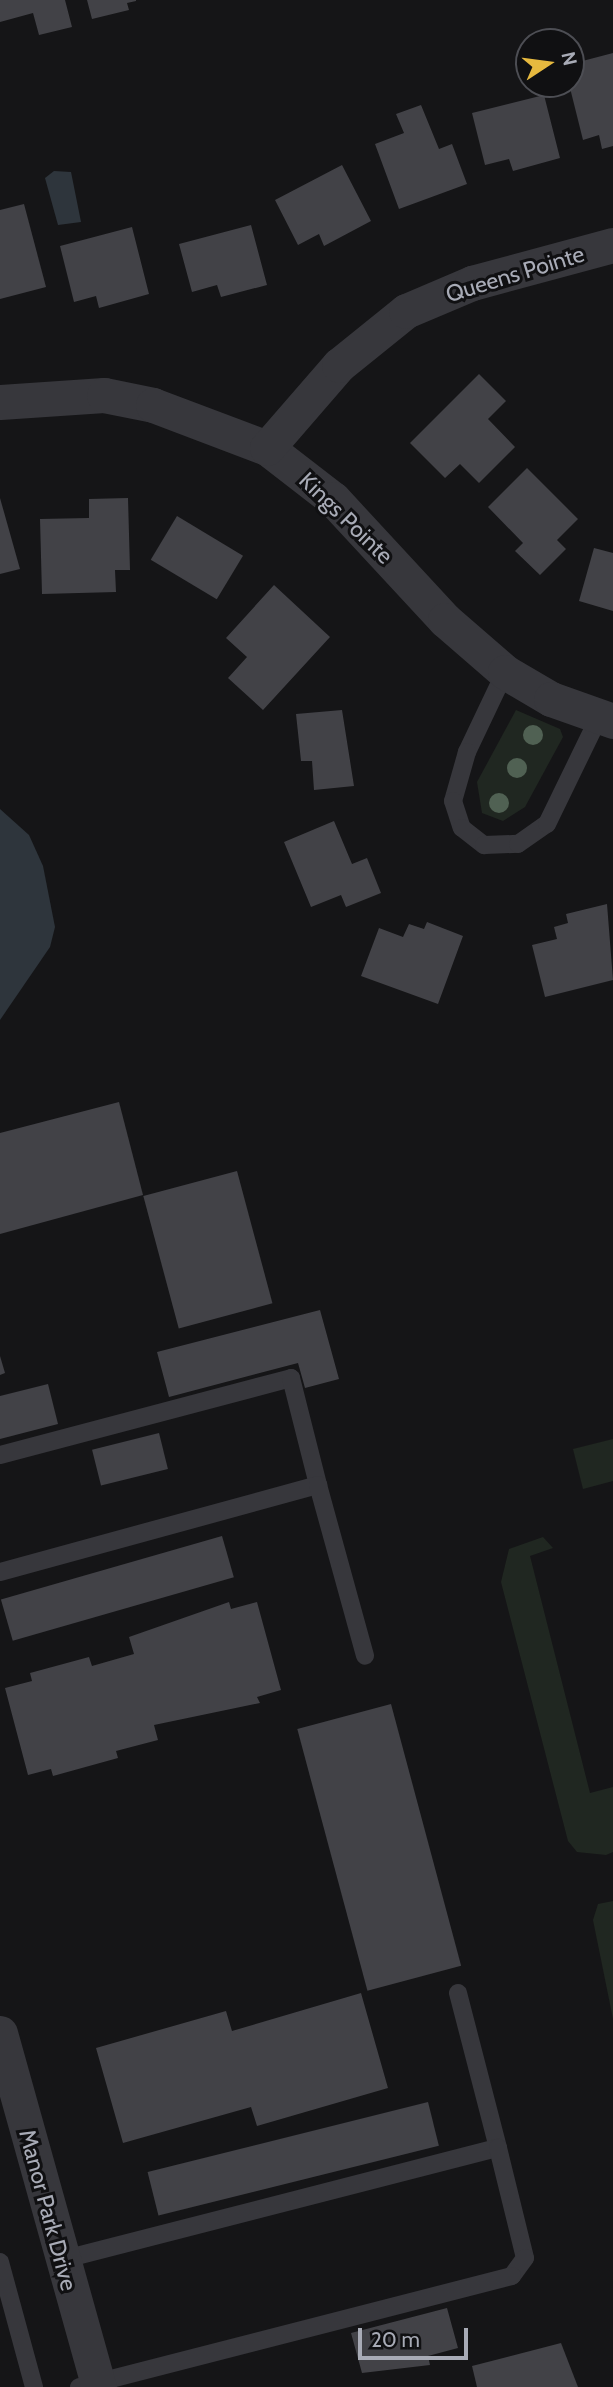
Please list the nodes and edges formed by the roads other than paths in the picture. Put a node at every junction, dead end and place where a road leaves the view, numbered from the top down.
1 (613, 245) edge
2 (0, 402) edge
3 (267, 448) junction
4 (505, 672) junction
5 (606, 719) edge
6 (0, 1455) edge
7 (318, 1485) junction
8 (0, 1572) edge
9 (365, 1656) dead end
10 (458, 1993) dead end
11 (0, 2033) edge
12 (498, 2148) junction
13 (61, 2260) junction
14 (0, 2262) edge
15 (92, 2385) edge
16 (34, 2387) edge

1 - 3 street, Queens Pointe
2 - 3 street, Kings Pointe
3 - 4 street, Kings Pointe
4 - 5 street, Kings Pointe
4 - 5 lane
6 - 7 lane
7 - 8 lane
7 - 9 lane
10 - 12 lane
11 - 13 street, Manor Park Drive
12 - 13 lane
12 - 15 lane
13 - 15 street, Manor Park Drive
14 - 16 lane

